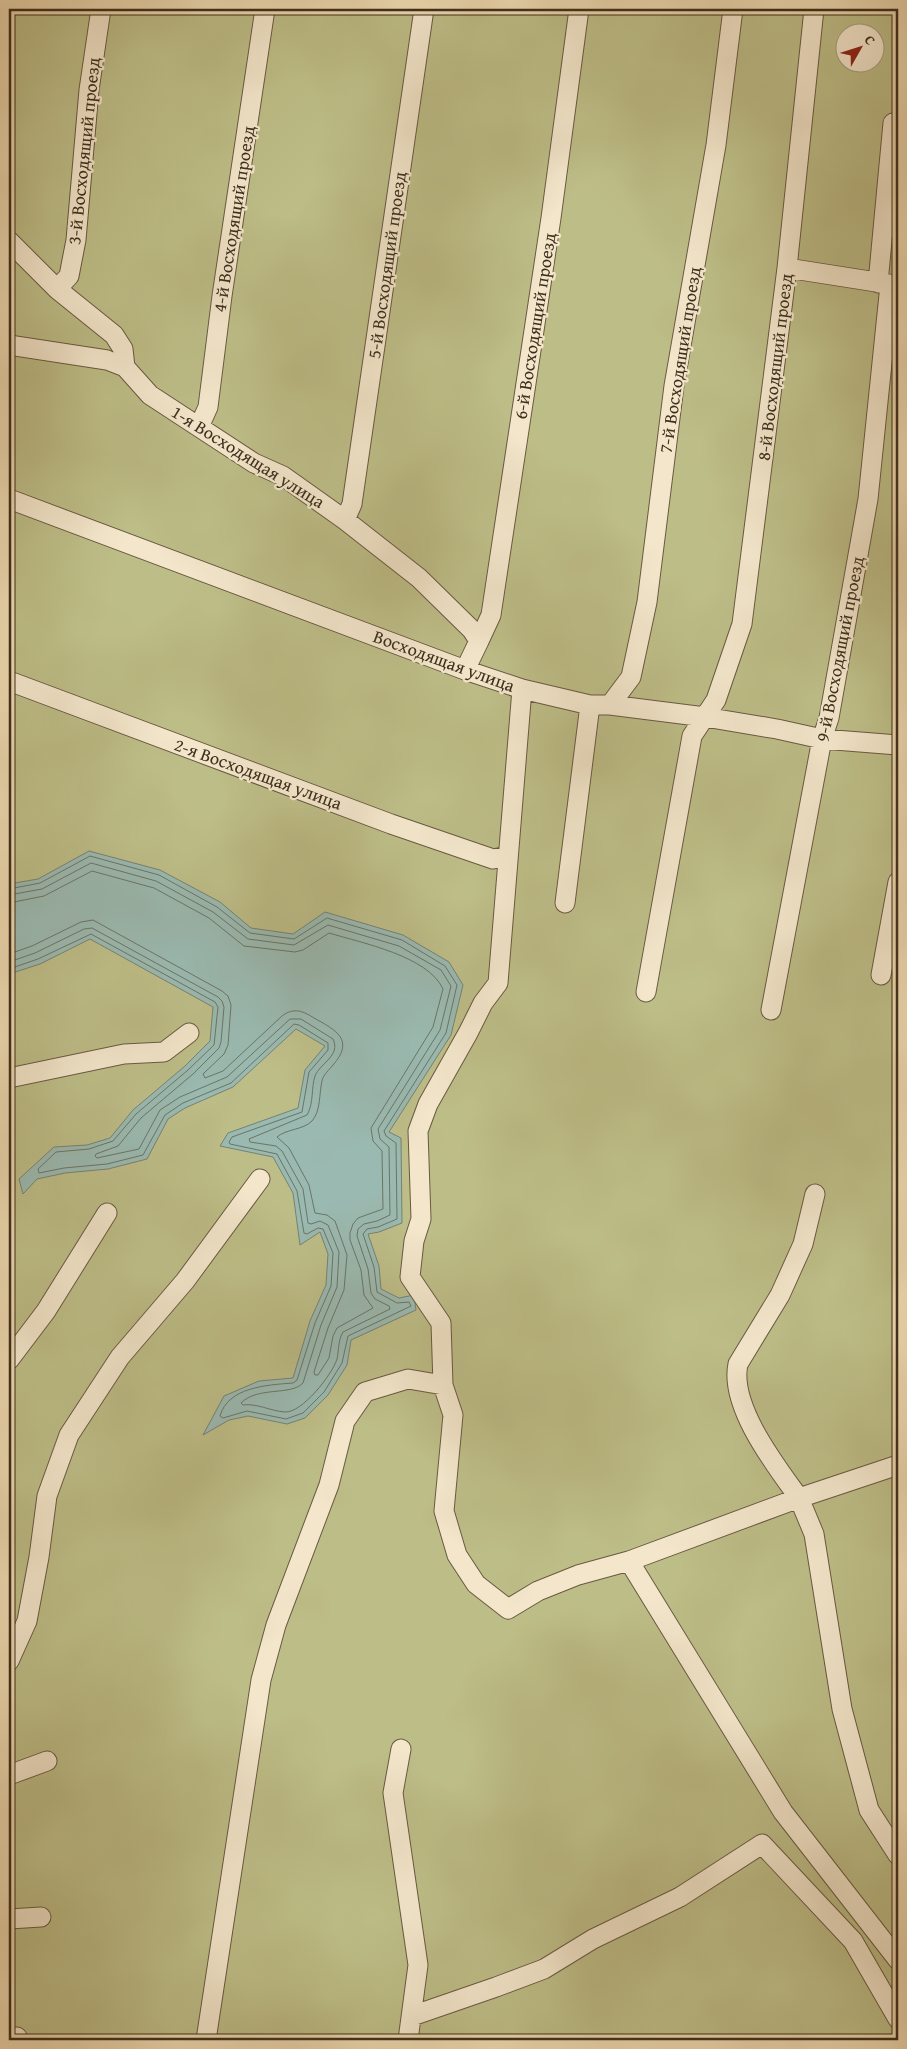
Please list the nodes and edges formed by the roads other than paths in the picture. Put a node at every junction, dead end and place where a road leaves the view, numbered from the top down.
1 (101, 9) edge
2 (265, 9) edge
3 (424, 9) edge
4 (579, 9) edge
5 (733, 9) edge
6 (814, 9) edge
7 (893, 123) dead end
8 (9, 241) edge
9 (787, 268) junction
10 (889, 284) edge
11 (57, 289) junction
12 (9, 346) edge
13 (125, 367) junction
14 (198, 427) junction
15 (9, 499) edge
16 (345, 520) junction
17 (479, 641) junction
18 (465, 670) junction
19 (9, 682) edge
20 (522, 689) junction
21 (590, 705) junction
22 (610, 705) junction
23 (705, 717) junction
24 (822, 740) junction
25 (898, 745) edge
26 (508, 856) junction
27 (898, 882) edge
28 (565, 903) dead end
29 (882, 975) dead end
30 (646, 992) dead end
31 (771, 1010) dead end
32 (188, 1033) dead end
33 (9, 1078) edge
34 (260, 1179) dead end
35 (815, 1194) dead end
36 (107, 1213) dead end
37 (9, 1360) edge
38 (443, 1385) junction
39 (898, 1465) edge
40 (799, 1498) junction
41 (629, 1561) junction
42 (9, 1661) edge
43 (400, 1749) dead end
44 (47, 1761) dead end
45 (9, 1775) edge
46 (898, 1855) edge
47 (41, 1917) dead end
48 (9, 1919) edge
49 (898, 1960) edge
50 (412, 2016) junction
51 (898, 2019) edge
52 (206, 2040) edge
53 (408, 2040) edge

1 - 11 street, 3-й Восходящий проезд
2 - 14 street, 4-й Восходящий проезд
3 - 16 street, 5-й Восходящий проезд
4 - 17 street, 6-й Восходящий проезд
5 - 22 street, 7-й Восходящий проезд
6 - 9 street, 8-й Восходящий проезд
7 - 10 street, 9-й Восходящий проезд
8 - 11 street, 1-я Восходящая улица
9 - 10 street
9 - 23 street, 8-й Восходящий проезд
10 - 24 street, 9-й Восходящий проезд
11 - 13 street, 1-я Восходящая улица
12 - 13 street
13 - 14 street, 1-я Восходящая улица
14 - 16 street, 1-я Восходящая улица
15 - 18 street, Восходящая улица
16 - 17 street, 1-я Восходящая улица
17 - 18 street
18 - 20 street, Восходящая улица
19 - 26 street, 2-я Восходящая улица
20 - 21 street, Восходящая улица
20 - 26 street
21 - 22 street, Восходящая улица
21 - 28 street
22 - 23 street, Восходящая улица
23 - 24 street, Восходящая улица
23 - 30 street, 8-й Восходящий проезд
24 - 25 street, Восходящая улица
24 - 31 street, 9-й Восходящий проезд
26 - 38 street
27 - 29 street
32 - 33 street
34 - 42 street
35 - 40 street
36 - 37 street
38 - 41 street
38 - 52 street
39 - 40 street
40 - 41 street
40 - 46 street
41 - 49 street
43 - 50 street
44 - 45 street
47 - 48 street
50 - 51 street
50 - 53 street

